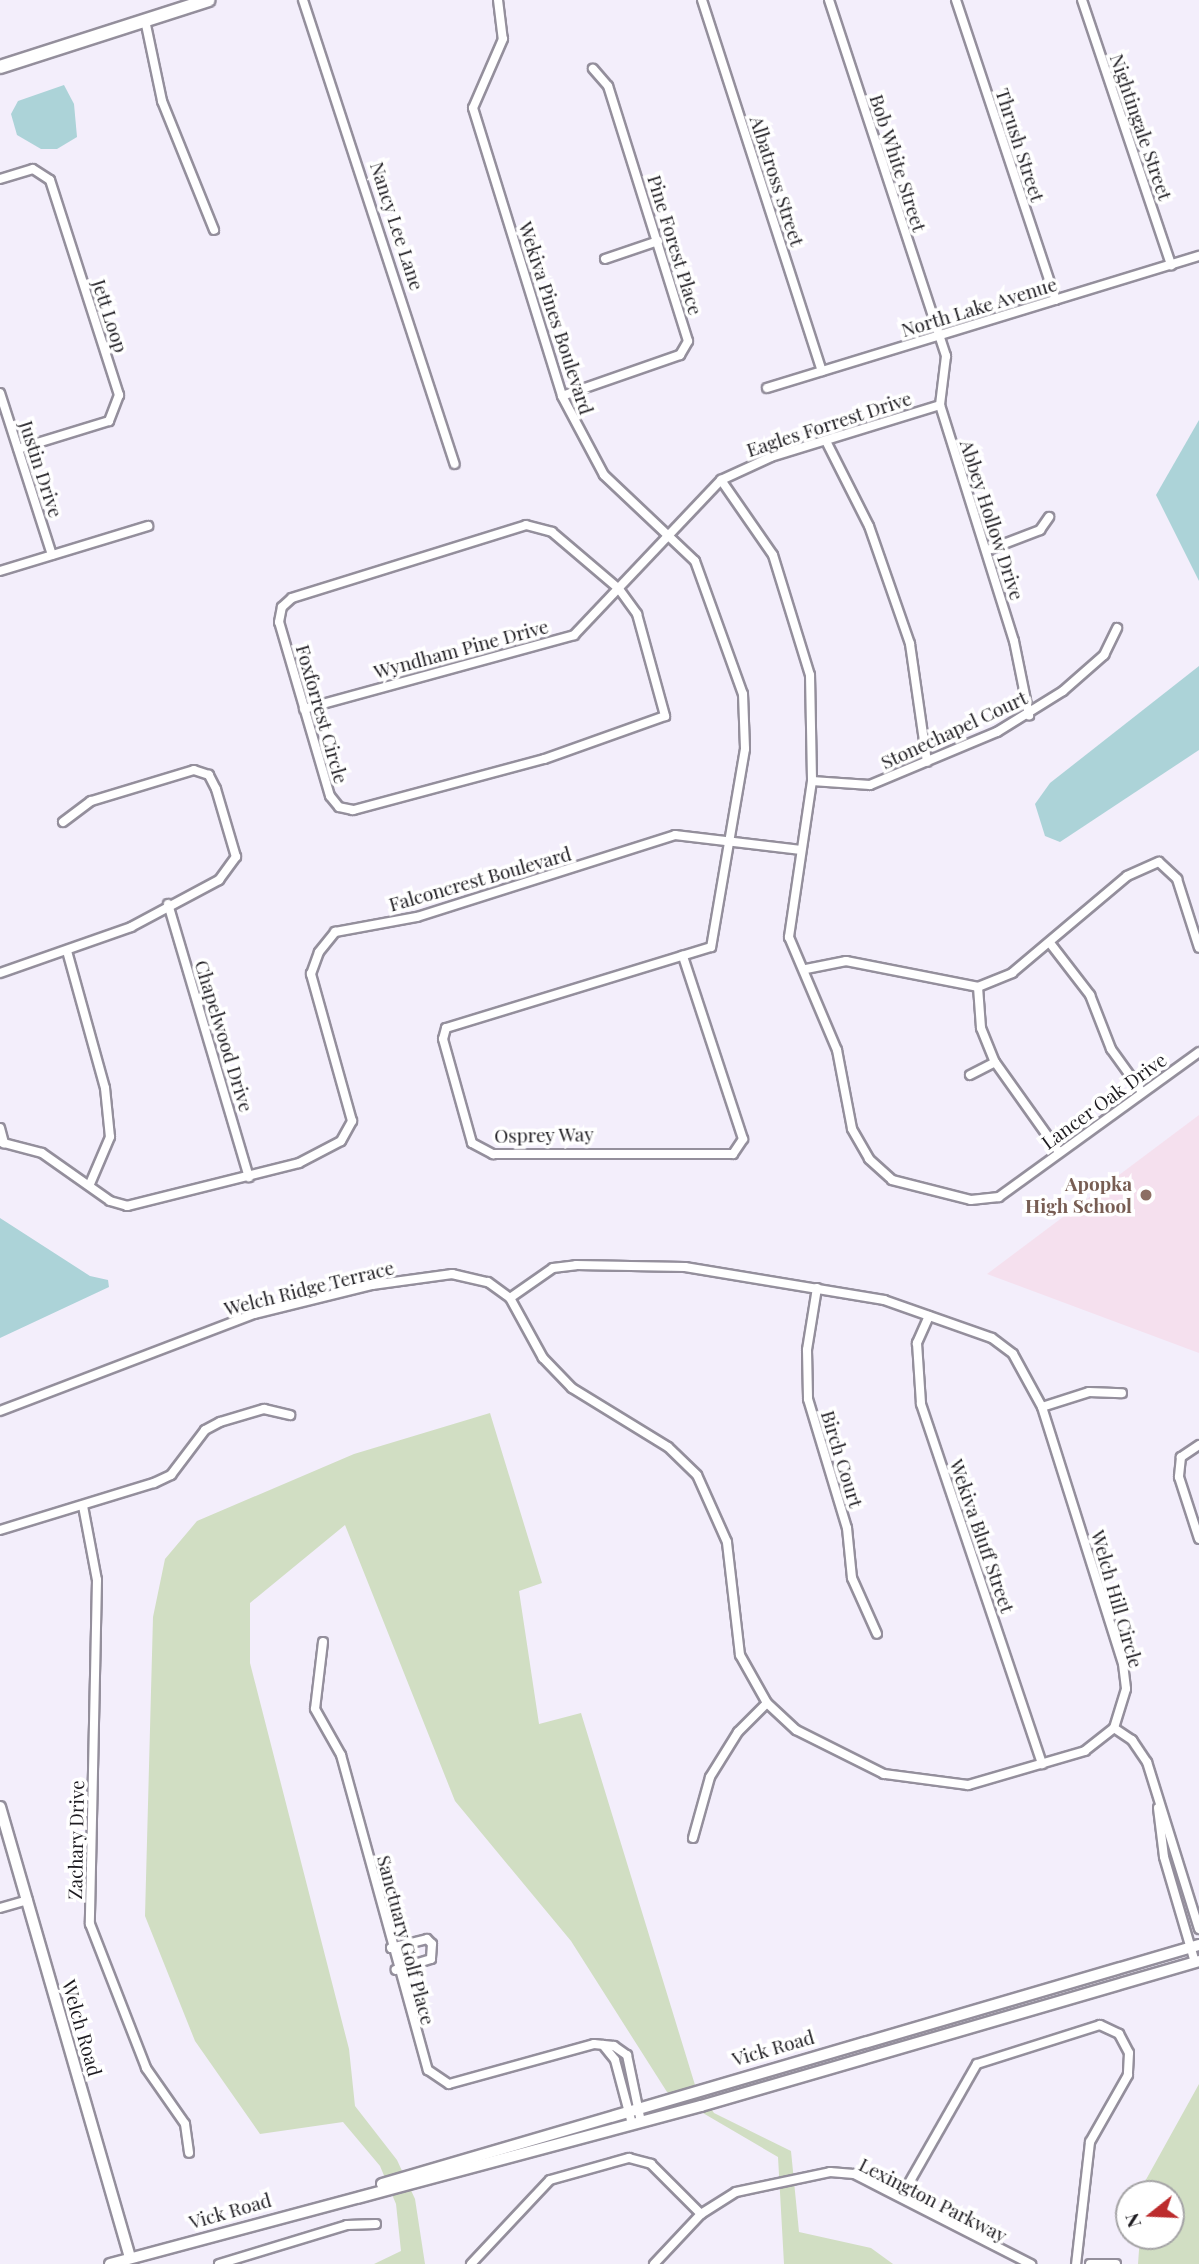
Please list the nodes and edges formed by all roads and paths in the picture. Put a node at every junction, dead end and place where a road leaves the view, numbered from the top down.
1 (209, 0) edge
2 (303, 0) edge
3 (498, 0) edge
4 (702, 0) edge
5 (829, 0) edge
6 (956, 0) edge
7 (1082, 0) edge
8 (145, 20) junction
9 (0, 67) edge
10 (593, 69) dead end
11 (0, 179) edge
12 (214, 230) dead end
13 (657, 241) junction
14 (1199, 256) edge
15 (605, 259) dead end
16 (1171, 265) junction
17 (1056, 300) junction
18 (938, 335) junction
19 (822, 371) junction
20 (767, 388) dead end
21 (0, 393) edge
22 (562, 396) junction
23 (940, 405) junction
24 (826, 441) junction
25 (18, 449) junction
26 (455, 464) dead end
27 (722, 480) junction
28 (1049, 517) dead end
29 (148, 526) dead end
30 (668, 534) junction
31 (988, 550) junction
32 (52, 555) junction
33 (0, 571) edge
34 (618, 589) junction
35 (1116, 628) dead end
36 (304, 709) junction
37 (1028, 715) junction
38 (927, 762) junction
39 (812, 781) junction
40 (63, 822) dead end
41 (732, 838) junction
42 (801, 850) junction
43 (725, 895) joint
44 (168, 904) junction
45 (1050, 943) junction
46 (1199, 948) edge
47 (67, 951) junction
48 (683, 957) junction
49 (806, 969) junction
50 (0, 973) edge
51 (978, 987) junction
52 (1199, 1052) edge
53 (995, 1062) junction
54 (970, 1075) dead end
55 (1142, 1092) junction
56 (0, 1128) edge
57 (2, 1142) edge
58 (1059, 1152) junction
59 (249, 1177) junction
60 (90, 1184) junction
61 (817, 1287) junction
62 (510, 1298) junction
63 (929, 1316) junction
64 (1122, 1393) dead end
65 (1042, 1407) junction
66 (0, 1411) edge
67 (290, 1415) dead end
68 (1199, 1445) edge
69 (83, 1506) junction
70 (0, 1530) edge
71 (1199, 1539) edge
72 (877, 1634) dead end
73 (323, 1642) dead end
74 (767, 1703) junction
75 (1114, 1728) junction
76 (1042, 1764) junction
77 (1156, 1791) junction
78 (0, 1807) edge
79 (693, 1838) dead end
80 (27, 1900) junction
81 (0, 1908) edge
82 (1199, 1928) edge
83 (1195, 1946) edge
84 (391, 1948) junction
85 (1197, 1962) edge
86 (396, 1970) junction
87 (603, 2045) junction
88 (628, 2061) junction
89 (617, 2065) junction
90 (633, 2106) junction
91 (637, 2123) junction
92 (189, 2153) dead end
93 (360, 2192) junction
94 (901, 2197) junction
95 (701, 2214) junction
96 (376, 2224) dead end
97 (130, 2258) junction
98 (110, 2264) edge
99 (219, 2264) edge
100 (471, 2264) edge
101 (654, 2264) edge
102 (1031, 2264) edge
103 (1076, 2264) edge
104 (1090, 2264) edge
105 (1116, 2264) edge

1 - 8 main road
2 - 26 street, Nancy Lee Lane
3 - 22 street, Wekiva Pines Boulevard
4 - 19 street, Albatross Street
5 - 18 street, Bob White Street
6 - 17 street, Thrush Street
7 - 16 street, Nightingale Street
8 - 9 main road
8 - 12 street
10 - 13 street, Pine Forest Place
11 - 25 street, Jett Loop
13 - 15 street
13 - 22 street, Pine Forest Place
14 - 16 street, North Lake Avenue
16 - 17 street, North Lake Avenue
17 - 18 street, North Lake Avenue
18 - 19 street, North Lake Avenue
18 - 23 street, Abbey Hollow Drive
19 - 20 street, North Lake Avenue
21 - 25 street, Justin Drive
22 - 30 street, Wekiva Pines Boulevard
23 - 24 street, Eagles Forrest Drive
23 - 31 street, Abbey Hollow Drive
24 - 27 street, Eagles Forrest Drive
24 - 38 street
25 - 32 street, Justin Drive
27 - 30 street, Eagles Forrest Drive
27 - 39 street, Lancer Oak Drive
28 - 31 street
29 - 32 street
30 - 34 street, Wyndham Pine Drive
30 - 41 street, Wekiva Pines Boulevard
31 - 37 street, Abbey Hollow Drive
32 - 33 street
34 - 36 street, Wyndham Pine Drive
34 - 36 street, Foxforrest Circle
34 - 36 street, Foxforrest Circle
35 - 37 street, Stonechapel Court
37 - 38 street, Stonechapel Court
38 - 39 street, Stonechapel Court
39 - 42 street, Lancer Oak Drive
40 - 44 street
41 - 42 street, Falconcrest Boulevard
41 - 43 street, Wekiva Pines Boulevard
41 - 59 street, Falconcrest Boulevard
42 - 49 street, Lancer Oak Drive
43 - 48 street, Osprey Way
44 - 47 street
44 - 59 street, Chapelwood Drive
45 - 46 street
45 - 51 street
45 - 55 street
47 - 50 street
47 - 60 street
48 - 48 street, Osprey Way
49 - 51 street
49 - 58 street, Lancer Oak Drive
51 - 53 street
52 - 55 street, Lancer Oak Drive
53 - 54 street
53 - 58 street
55 - 58 street, Lancer Oak Drive
56 - 57 street
57 - 60 street, Falconcrest Boulevard
59 - 60 street, Falconcrest Boulevard
61 - 62 street, Welch Hill Circle
61 - 63 street, Welch Hill Circle
61 - 72 street, Birch Court
62 - 66 street, Welch Ridge Terrace
62 - 74 street
63 - 65 street, Welch Hill Circle
63 - 76 street, Wekiva Bluff Street
64 - 65 street
65 - 75 street, Welch Hill Circle
67 - 69 street
68 - 71 street
69 - 70 street
69 - 92 street, Zachary Drive
73 - 84 street, Sanctuary Golf Place
74 - 76 street
74 - 79 street
75 - 76 street
75 - 77 street
77 - 82 street
77 - 83 street
78 - 80 street, Welch Road
80 - 81 street
80 - 97 street, Welch Road
83 - 85 street
83 - 90 street, Vick Road
84 - 86 street, Sanctuary Golf Place
84 - 86 street
85 - 91 street, Vick Road
86 - 87 street, Sanctuary Golf Place
87 - 88 street
87 - 89 street
88 - 89 street
88 - 90 street
89 - 90 street
90 - 91 street
90 - 93 street, Vick Road
91 - 93 street, Vick Road
93 - 97 street, Vick Road
94 - 95 street, Lexington Parkway
94 - 102 street, Lexington Parkway
94 - 103 street
95 - 100 street
95 - 101 street, Lexington Parkway
96 - 99 street
97 - 98 street, Vick Road
104 - 105 street

